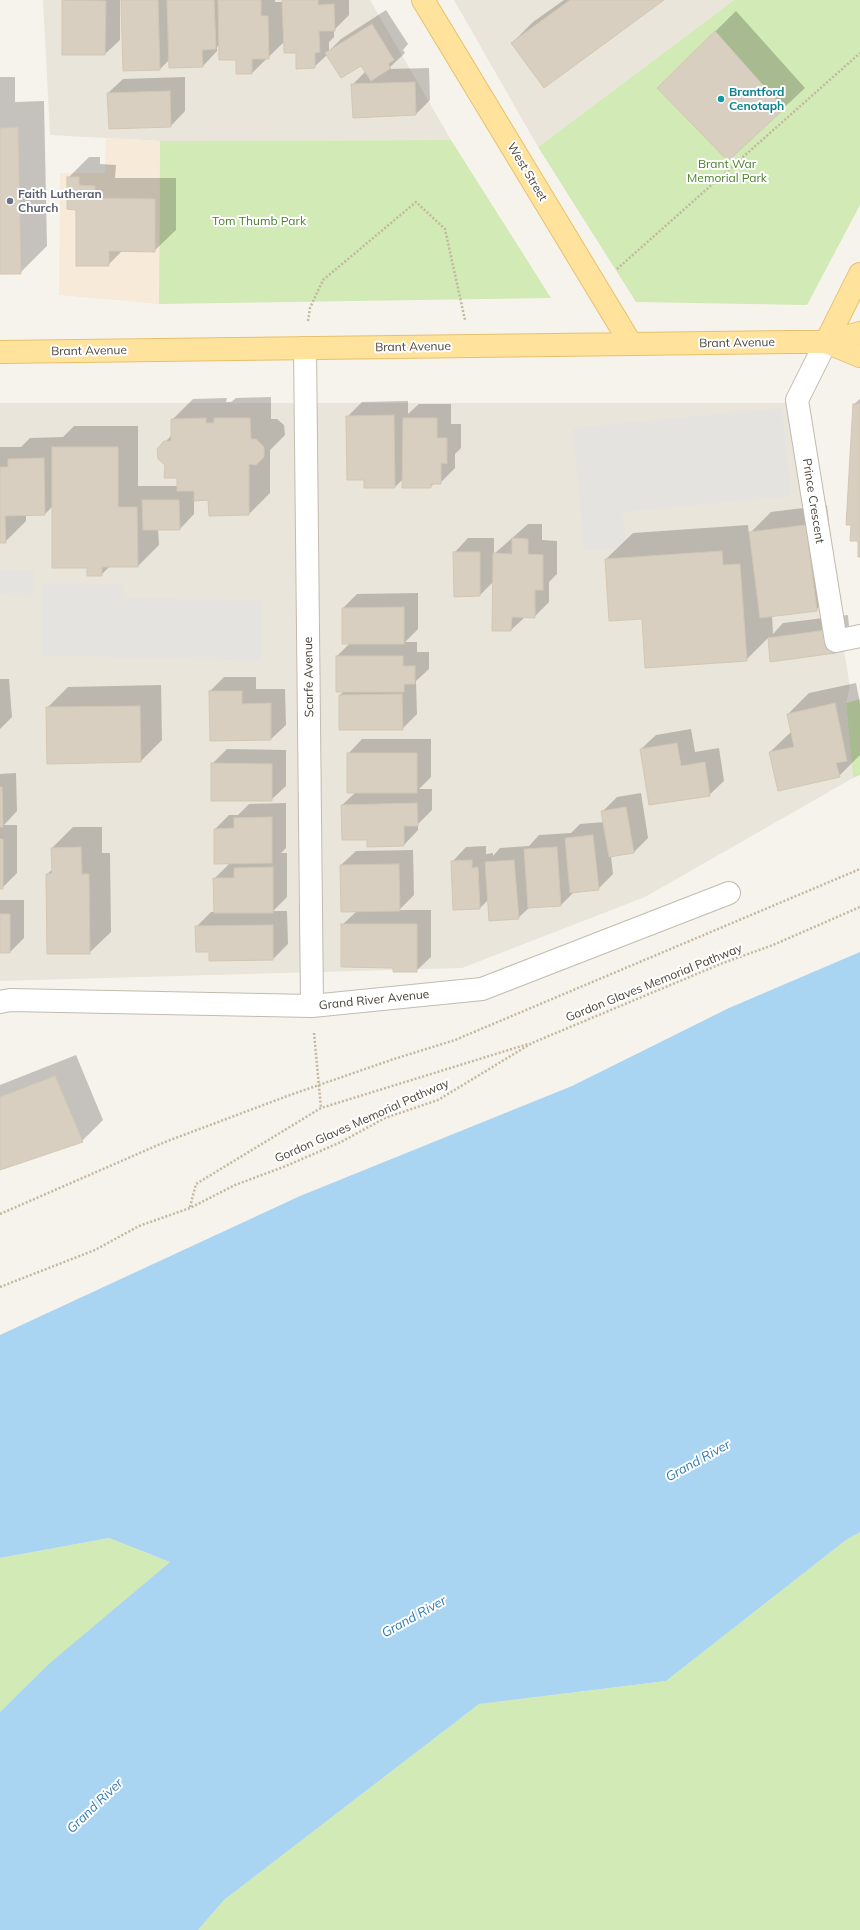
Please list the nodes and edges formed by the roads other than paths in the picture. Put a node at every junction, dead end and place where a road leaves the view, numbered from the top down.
1 (422, 0) edge
2 (860, 274) edge
3 (860, 333) edge
4 (826, 342) junction
5 (631, 344) junction
6 (305, 348) junction
7 (0, 352) edge
8 (860, 356) edge
9 (860, 636) edge
10 (729, 893) dead end
11 (0, 1002) edge
12 (312, 1006) junction

1 - 5 main road, West Street
2 - 4 main road
3 - 4 main road, Brant Avenue
4 - 5 main road, Brant Avenue
4 - 8 main road, Brant Avenue
4 - 9 street, Prince Crescent
5 - 6 main road, Brant Avenue
6 - 7 main road, Brant Avenue
6 - 12 street, Scarfe Avenue
10 - 12 street, Grand River Avenue
11 - 12 street, Grand River Avenue

